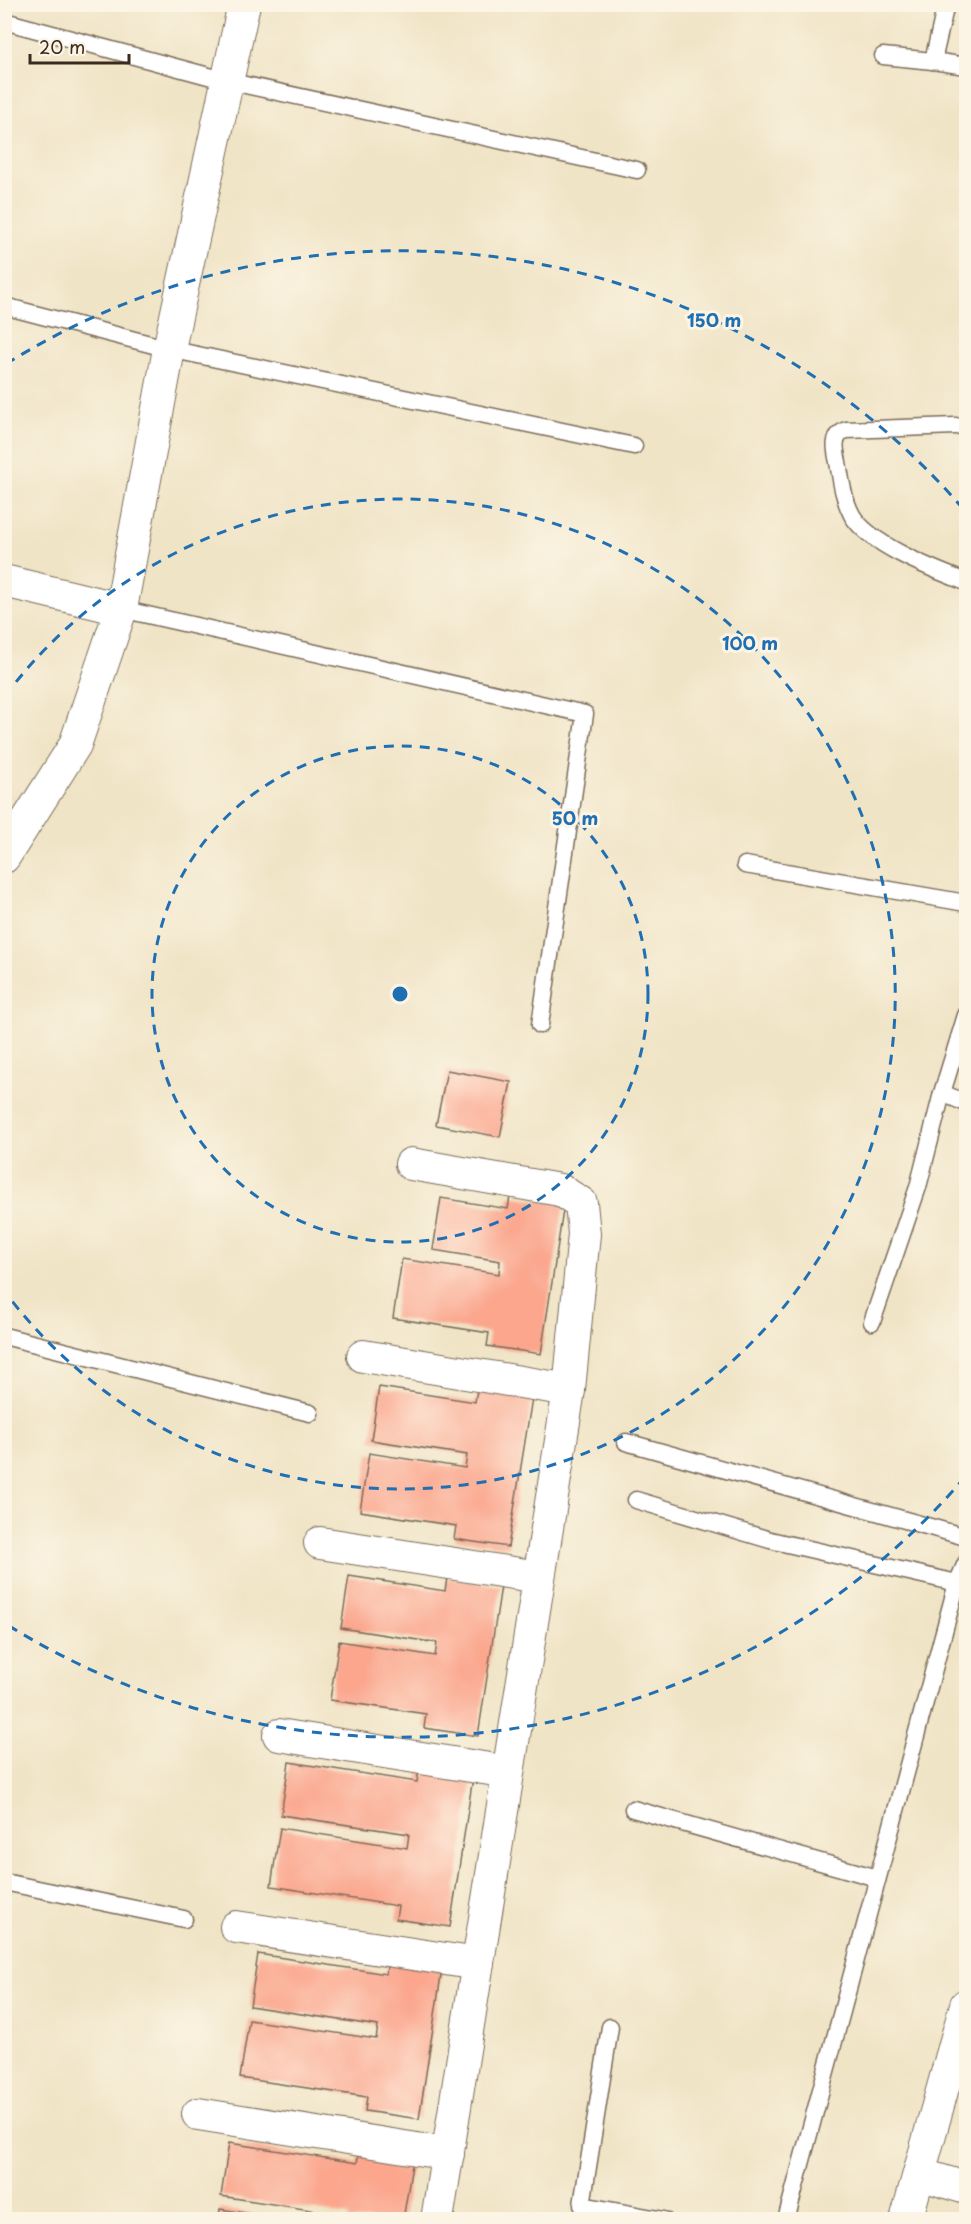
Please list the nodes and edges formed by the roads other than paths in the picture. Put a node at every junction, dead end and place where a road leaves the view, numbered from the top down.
1 (244, 4) edge
2 (946, 4) edge
3 (4, 21) edge
4 (883, 56) dead end
5 (933, 61) junction
6 (966, 66) edge
7 (227, 81) junction
8 (637, 170) dead end
9 (4, 306) edge
10 (169, 349) junction
11 (956, 426) dead end
12 (634, 446) dead end
13 (4, 581) edge
14 (966, 582) edge
15 (121, 609) junction
16 (4, 857) edge
17 (745, 865) dead end
18 (966, 903) edge
19 (966, 1015) edge
20 (540, 1025) dead end
21 (942, 1093) junction
22 (966, 1103) edge
23 (411, 1164) dead end
24 (872, 1322) dead end
25 (4, 1336) edge
26 (363, 1356) dead end
27 (569, 1390) junction
28 (310, 1413) dead end
29 (626, 1442) dead end
30 (636, 1500) dead end
31 (966, 1537) edge
32 (320, 1543) dead end
33 (966, 1563) edge
34 (539, 1577) junction
35 (957, 1584) junction
36 (279, 1735) dead end
37 (508, 1772) junction
38 (633, 1809) dead end
39 (877, 1878) junction
40 (4, 1882) edge
41 (184, 1919) dead end
42 (236, 1927) dead end
43 (478, 1964) junction
44 (966, 2005) edge
45 (610, 2027) dead end
46 (960, 2052) edge
47 (198, 2114) dead end
48 (448, 2154) junction
49 (919, 2174) junction
50 (966, 2188) edge
51 (437, 2220) edge
52 (664, 2220) edge
53 (786, 2220) edge
54 (906, 2220) edge

1 - 7 street
2 - 5 lane
3 - 7 lane
4 - 5 lane
5 - 6 lane
7 - 8 lane
7 - 10 street
9 - 10 lane
10 - 12 lane
10 - 15 street
11 - 14 lane
13 - 15 street
15 - 16 street
15 - 20 lane
17 - 18 lane
19 - 21 lane
21 - 22 lane
21 - 24 lane
23 - 27 street
25 - 28 lane
26 - 27 street
27 - 34 street
29 - 31 lane
30 - 35 lane
32 - 34 street
33 - 35 lane
34 - 37 street
35 - 39 lane
36 - 37 street
37 - 43 street
38 - 39 lane
39 - 53 lane
40 - 41 lane
42 - 43 street
43 - 48 street
44 - 46 street
45 - 52 lane
46 - 49 street
47 - 48 street
48 - 51 street
49 - 50 street
49 - 54 street

